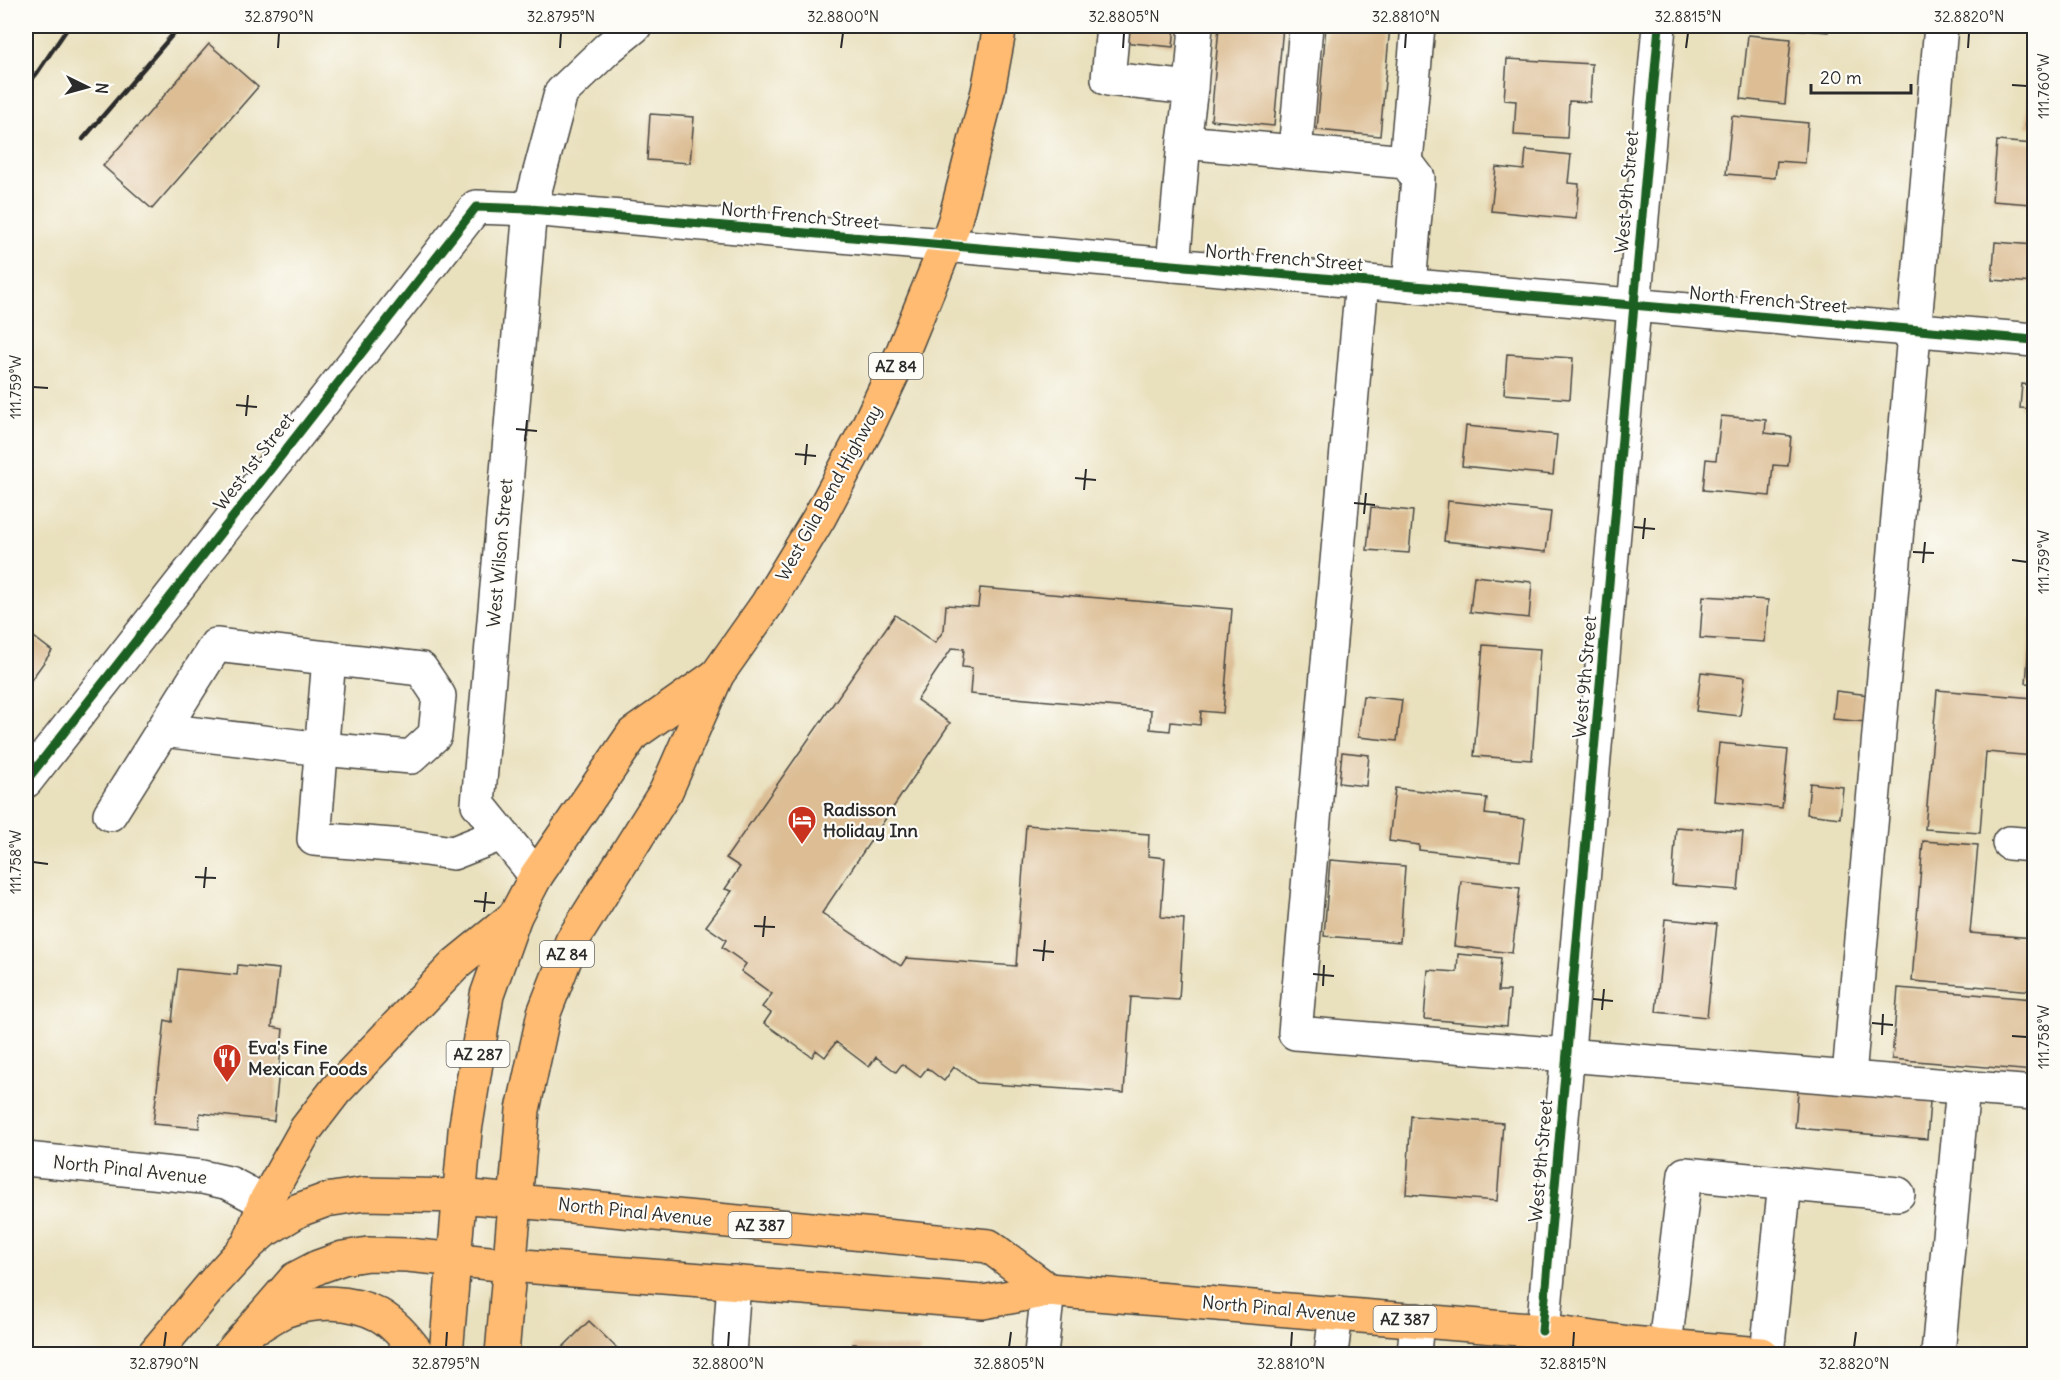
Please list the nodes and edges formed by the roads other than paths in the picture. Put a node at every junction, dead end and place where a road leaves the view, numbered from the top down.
1 (635, 26) edge
2 (1000, 26) edge
3 (1113, 26) edge
4 (1196, 26) edge
5 (1306, 26) edge
6 (1418, 26) edge
7 (1659, 26) edge
8 (1941, 26) edge
9 (1191, 88) junction
10 (1184, 142) junction
11 (1295, 152) junction
12 (1406, 162) junction
13 (530, 209) junction
14 (946, 246) junction
15 (1173, 265) junction
16 (1362, 281) junction
17 (1409, 285) junction
18 (1634, 305) junction
19 (1914, 329) junction
20 (2034, 340) edge
21 (329, 658) junction
22 (717, 675) junction
23 (162, 730) junction
24 (322, 750) junction
25 (26, 781) edge
26 (110, 814) dead end
27 (501, 834) junction
28 (536, 876) junction
29 (515, 916) junction
30 (1568, 1054) junction
31 (1849, 1077) junction
32 (1963, 1086) junction
33 (2034, 1093) edge
34 (26, 1159) edge
35 (1785, 1183) junction
36 (1898, 1194) dead end
37 (459, 1196) junction
38 (516, 1201) junction
39 (265, 1202) junction
40 (249, 1244) junction
41 (453, 1260) junction
42 (510, 1266) junction
43 (734, 1282) junction
44 (1047, 1290) junction
45 (1336, 1313) junction
46 (1417, 1320) junction
47 (240, 1342) edge
48 (1542, 1343) edge
49 (1665, 1346) junction
50 (1629, 1348) edge
51 (154, 1354) edge
52 (418, 1354) edge
53 (446, 1354) edge
54 (502, 1354) edge
55 (729, 1354) edge
56 (1041, 1354) edge
57 (1332, 1354) edge
58 (1414, 1354) edge
59 (1761, 1354) edge
60 (1767, 1354) edge
61 (1938, 1354) edge

1 - 13 street, West Wilson Street
2 - 14 main road, West Gila Bend Highway / AZ 84
3 - 9 street
4 - 9 street
5 - 11 street
6 - 12 street
7 - 18 street, West 9th Street
8 - 19 street
9 - 10 street
10 - 11 street
10 - 15 street
11 - 12 street
12 - 17 street
13 - 14 street, North French Street
13 - 25 street, West 1st Street
13 - 27 street, West Wilson Street
14 - 15 street, North French Street
14 - 22 main road, West Gila Bend Highway / AZ 84
15 - 16 street, North French Street
16 - 17 street, North French Street
16 - 30 street
17 - 18 street, North French Street
18 - 19 street, North French Street
18 - 30 street, West 9th Street
19 - 20 street, North French Street
19 - 31 street
21 - 23 street
21 - 24 street
21 - 24 street
22 - 28 main road, West Gila Bend Highway / AZ 84
22 - 38 main road, West Gila Bend Highway / AZ 84
23 - 24 street
23 - 26 street
24 - 27 street
27 - 28 street, West Wilson Street
28 - 29 main road, West Gila Bend Highway / AZ 84
29 - 37 main road, West Gila Bend Highway / AZ 287
29 - 39 main road, AZ 84
30 - 31 street
30 - 48 street, West 9th Street
31 - 32 street
32 - 33 street
32 - 61 street
34 - 39 street, North Pinal Avenue
35 - 36 street
35 - 49 street
35 - 60 street
37 - 38 main road, North Pinal Avenue / AZ 387
37 - 40 main road, AZ 387
37 - 41 main road, West Gila Bend Highway / AZ 287
38 - 42 main road, West Gila Bend Highway / AZ 84
38 - 44 main road, North Pinal Avenue / AZ 387
39 - 40 main road, AZ 84
40 - 51 main road
41 - 42 main road, North Pinal Avenue
41 - 47 main road, North Pinal Avenue
41 - 53 main road, AZ 287
42 - 43 main road, North Pinal Avenue / AZ 387
42 - 54 main road, West Gila Bend Highway
43 - 44 main road, North Pinal Avenue / AZ 387
43 - 55 street
44 - 45 main road, North Pinal Avenue / AZ 387
44 - 56 street
45 - 46 main road, North Pinal Avenue / AZ 387
45 - 57 street
46 - 48 main road, North Pinal Avenue / AZ 387
46 - 58 street
47 - 52 main road
48 - 50 main road, North Pinal Avenue / AZ 387
49 - 50 main road, North Pinal Avenue / AZ 387
49 - 59 main road, North Pinal Avenue / AZ 387

